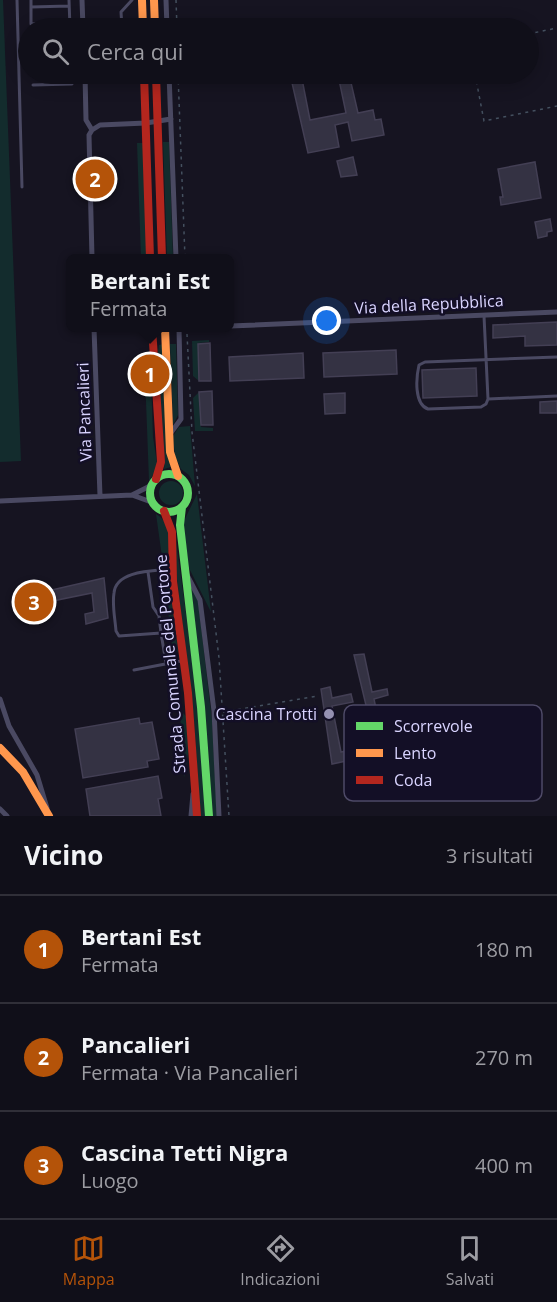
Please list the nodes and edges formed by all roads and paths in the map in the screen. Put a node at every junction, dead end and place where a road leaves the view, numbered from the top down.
1 (17, 0) edge
2 (31, 0) edge
3 (69, 0) edge
4 (82, 0) edge
5 (132, 0) edge
6 (142, 0) edge
7 (154, 0) edge
8 (166, 0) edge
9 (176, 0) edge
10 (69, 6) junction
11 (31, 7) junction
12 (31, 18) edge
13 (70, 18) edge
14 (83, 18) edge
15 (121, 18) edge
16 (143, 18) edge
17 (155, 18) edge
18 (167, 18) edge
19 (177, 18) edge
20 (557, 28) edge
21 (539, 32) edge
22 (18, 37) edge
23 (19, 84) edge
24 (72, 84) dead end
25 (85, 84) edge
26 (144, 84) edge
27 (156, 84) edge
28 (169, 84) edge
29 (178, 84) edge
30 (477, 84) edge
31 (33, 85) dead end
32 (557, 106) edge
33 (171, 119) junction
34 (158, 121) junction
35 (146, 123) junction
36 (92, 130) junction
37 (22, 187) dead end
38 (92, 254) edge
39 (150, 254) edge
40 (162, 254) edge
41 (176, 254) edge
42 (185, 254) edge
43 (557, 312) edge
44 (484, 316) junction
45 (234, 326) edge
46 (94, 332) edge
47 (152, 332) edge
48 (165, 332) edge
49 (179, 332) edge
50 (186, 332) edge
51 (557, 357) edge
52 (485, 359) junction
53 (557, 396) edge
54 (488, 399) junction
55 (170, 434) junction
56 (178, 476) junction
57 (154, 482) junction
58 (132, 495) junction
59 (100, 496) junction
60 (0, 501) edge
61 (154, 503) junction
62 (182, 507) junction
63 (164, 511) junction
64 (172, 569) junction
65 (148, 572) junction
66 (185, 572) junction
67 (161, 633) junction
68 (183, 660) junction
69 (166, 663) junction
70 (134, 670) dead end
71 (317, 696) dead end
72 (0, 699) edge
73 (214, 711) junction
74 (223, 712) junction
75 (0, 747) edge
76 (194, 781) junction
77 (0, 809) edge
78 (48, 814) edge
79 (7, 816) edge
80 (190, 816) edge
81 (197, 816) edge
82 (209, 816) edge
83 (219, 816) edge
84 (229, 816) edge

1 - 22 lane
2 - 11 lane
3 - 10 lane
4 - 14 street
5 - 15 lane
6 - 16 street
7 - 17 street
8 - 18 street
9 - 19 path
10 - 11 lane
10 - 13 lane
11 - 12 lane
20 - 21 path
23 - 37 lane
24 - 31 lane
25 - 36 street
26 - 35 street
27 - 34 street
28 - 33 street
29 - 42 path
30 - 32 path
33 - 34 street
33 - 41 street
34 - 35 street
34 - 40 street
35 - 36 street
35 - 39 street
36 - 38 street
43 - 44 street, Via della Repubblica
44 - 45 street, Via della Repubblica
44 - 52 lane
46 - 59 street, Via Pancalieri
47 - 57 street
48 - 55 street
49 - 55 street
50 - 74 path
51 - 52 lane
52 - 54 lane
52 - 54 lane
53 - 54 lane
55 - 56 street
56 - 57 street
56 - 62 street
57 - 58 street
57 - 61 street
58 - 59 street
58 - 61 street
59 - 60 street
61 - 63 street
62 - 63 street
62 - 66 street, Strada Comunale del Portone
63 - 64 street, Strada Comunale del Portone
64 - 65 lane
64 - 68 street, Strada Comunale del Portone
65 - 67 lane
65 - 67 lane
66 - 73 street, Strada Comunale del Portone
66 - 82 street, Strada Comunale del Portone
67 - 69 lane
68 - 69 lane
68 - 76 street, Strada Comunale del Portone
69 - 70 lane
71 - 74 path
72 - 78 street
73 - 74 path
73 - 83 street, Strada Comunale del Portone
74 - 84 path
75 - 78 street
76 - 80 street
76 - 81 street, Strada Comunale del Portone
77 - 79 street

